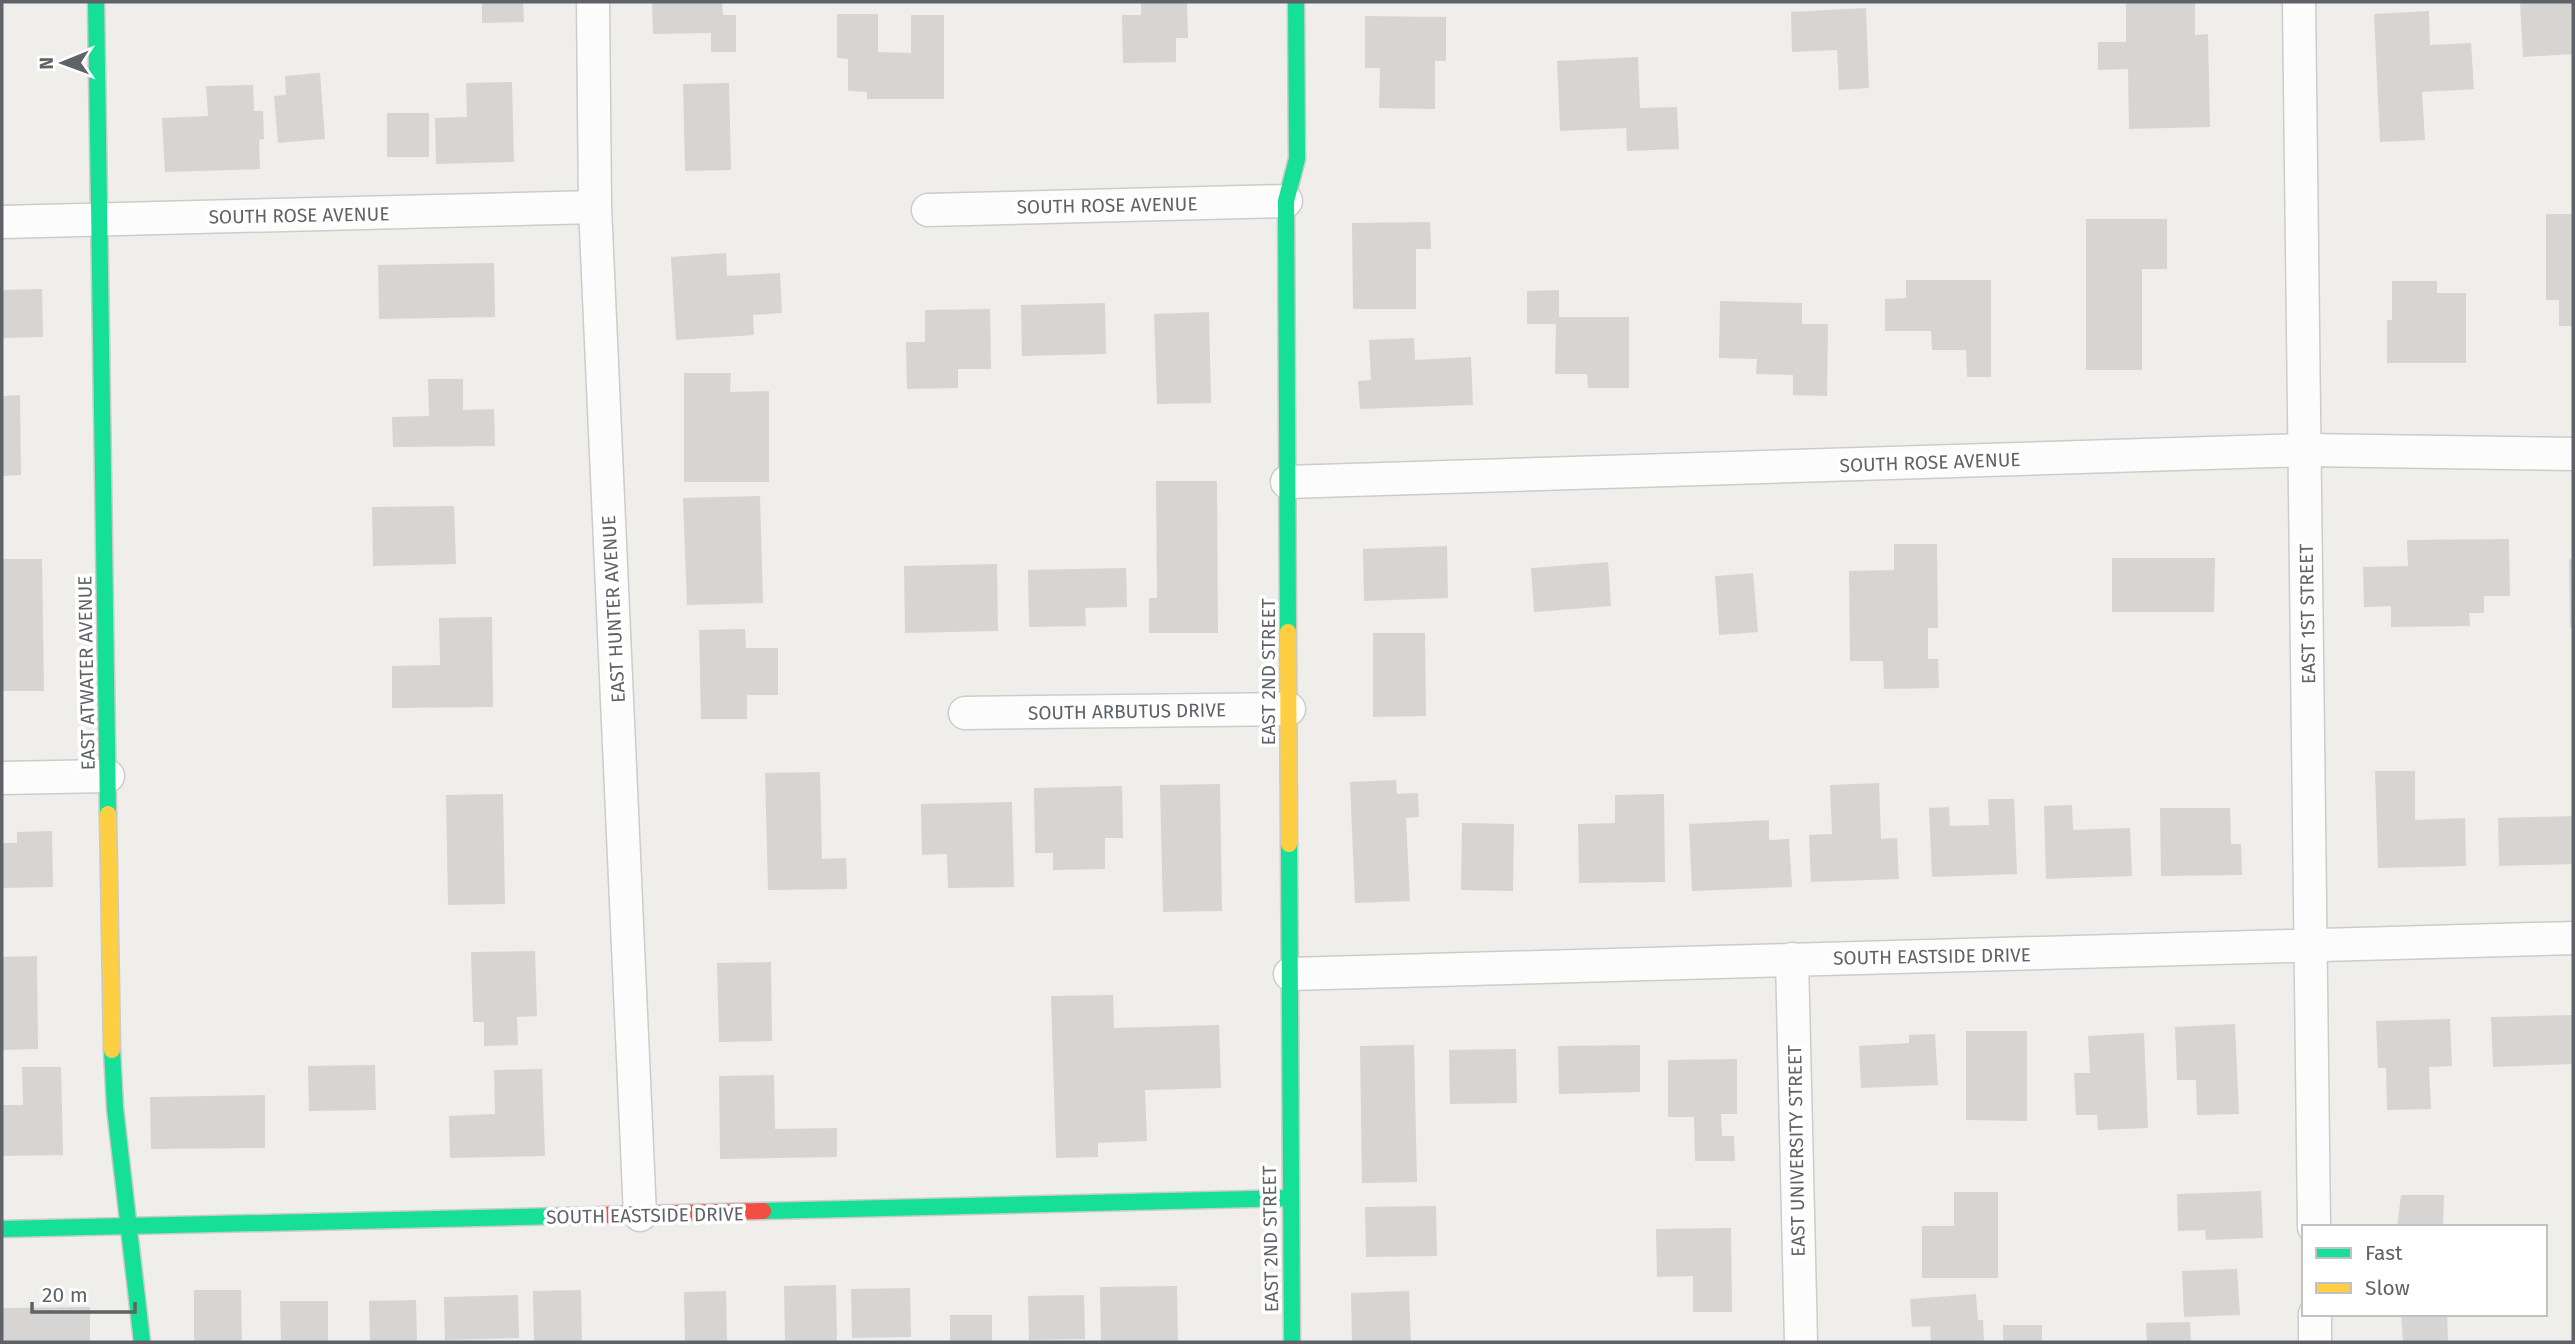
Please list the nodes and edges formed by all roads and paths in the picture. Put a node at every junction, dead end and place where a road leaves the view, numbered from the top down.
1 (96, 2) edge
2 (593, 2) edge
3 (1296, 2) edge
4 (2299, 2) edge
5 (1286, 201) junction
6 (595, 207) junction
7 (928, 209) dead end
8 (102, 220) junction
9 (2, 222) edge
10 (2305, 450) junction
11 (2573, 454) edge
12 (1287, 482) junction
13 (1289, 709) junction
14 (965, 713) dead end
15 (108, 776) junction
16 (2, 778) edge
17 (2573, 938) edge
18 (2310, 947) junction
19 (1791, 959) junction
20 (1290, 974) junction
21 (1289, 1198) junction
22 (640, 1215) junction
23 (2314, 1225) edge
24 (131, 1227) junction
25 (2, 1229) edge
26 (2315, 1316) edge
27 (142, 1342) edge
28 (1292, 1342) edge
29 (1801, 1342) edge
30 (2315, 1342) edge

1 - 8 street, EAST ATWATER AVENUE
2 - 6 street, EAST HUNTER AVENUE
3 - 5 street, EAST 2ND STREET
4 - 10 street, EAST 1ST STREET
5 - 7 street, SOUTH ROSE AVENUE
5 - 12 street, EAST 2ND STREET
6 - 8 street, SOUTH ROSE AVENUE
6 - 22 street, EAST HUNTER AVENUE
8 - 9 street, SOUTH ROSE AVENUE
8 - 15 street, EAST ATWATER AVENUE
10 - 11 street, SOUTH ROSE AVENUE
10 - 12 street, SOUTH ROSE AVENUE
10 - 18 street, EAST 1ST STREET
12 - 13 street, EAST 2ND STREET
13 - 14 street, SOUTH ARBUTUS DRIVE
13 - 20 street, EAST 2ND STREET
15 - 16 street
15 - 24 street, EAST ATWATER AVENUE
17 - 18 street, SOUTH EASTSIDE DRIVE
18 - 19 street, SOUTH EASTSIDE DRIVE
18 - 23 street, EAST 1ST STREET
19 - 20 street, SOUTH EASTSIDE DRIVE
19 - 29 street, EAST UNIVERSITY STREET
20 - 21 street, EAST 2ND STREET
21 - 22 street, SOUTH EASTSIDE DRIVE
21 - 28 street, EAST 2ND STREET
22 - 24 street, SOUTH EASTSIDE DRIVE
24 - 25 street, SOUTH EASTSIDE DRIVE
24 - 27 street, EAST ATWATER AVENUE
26 - 30 street

